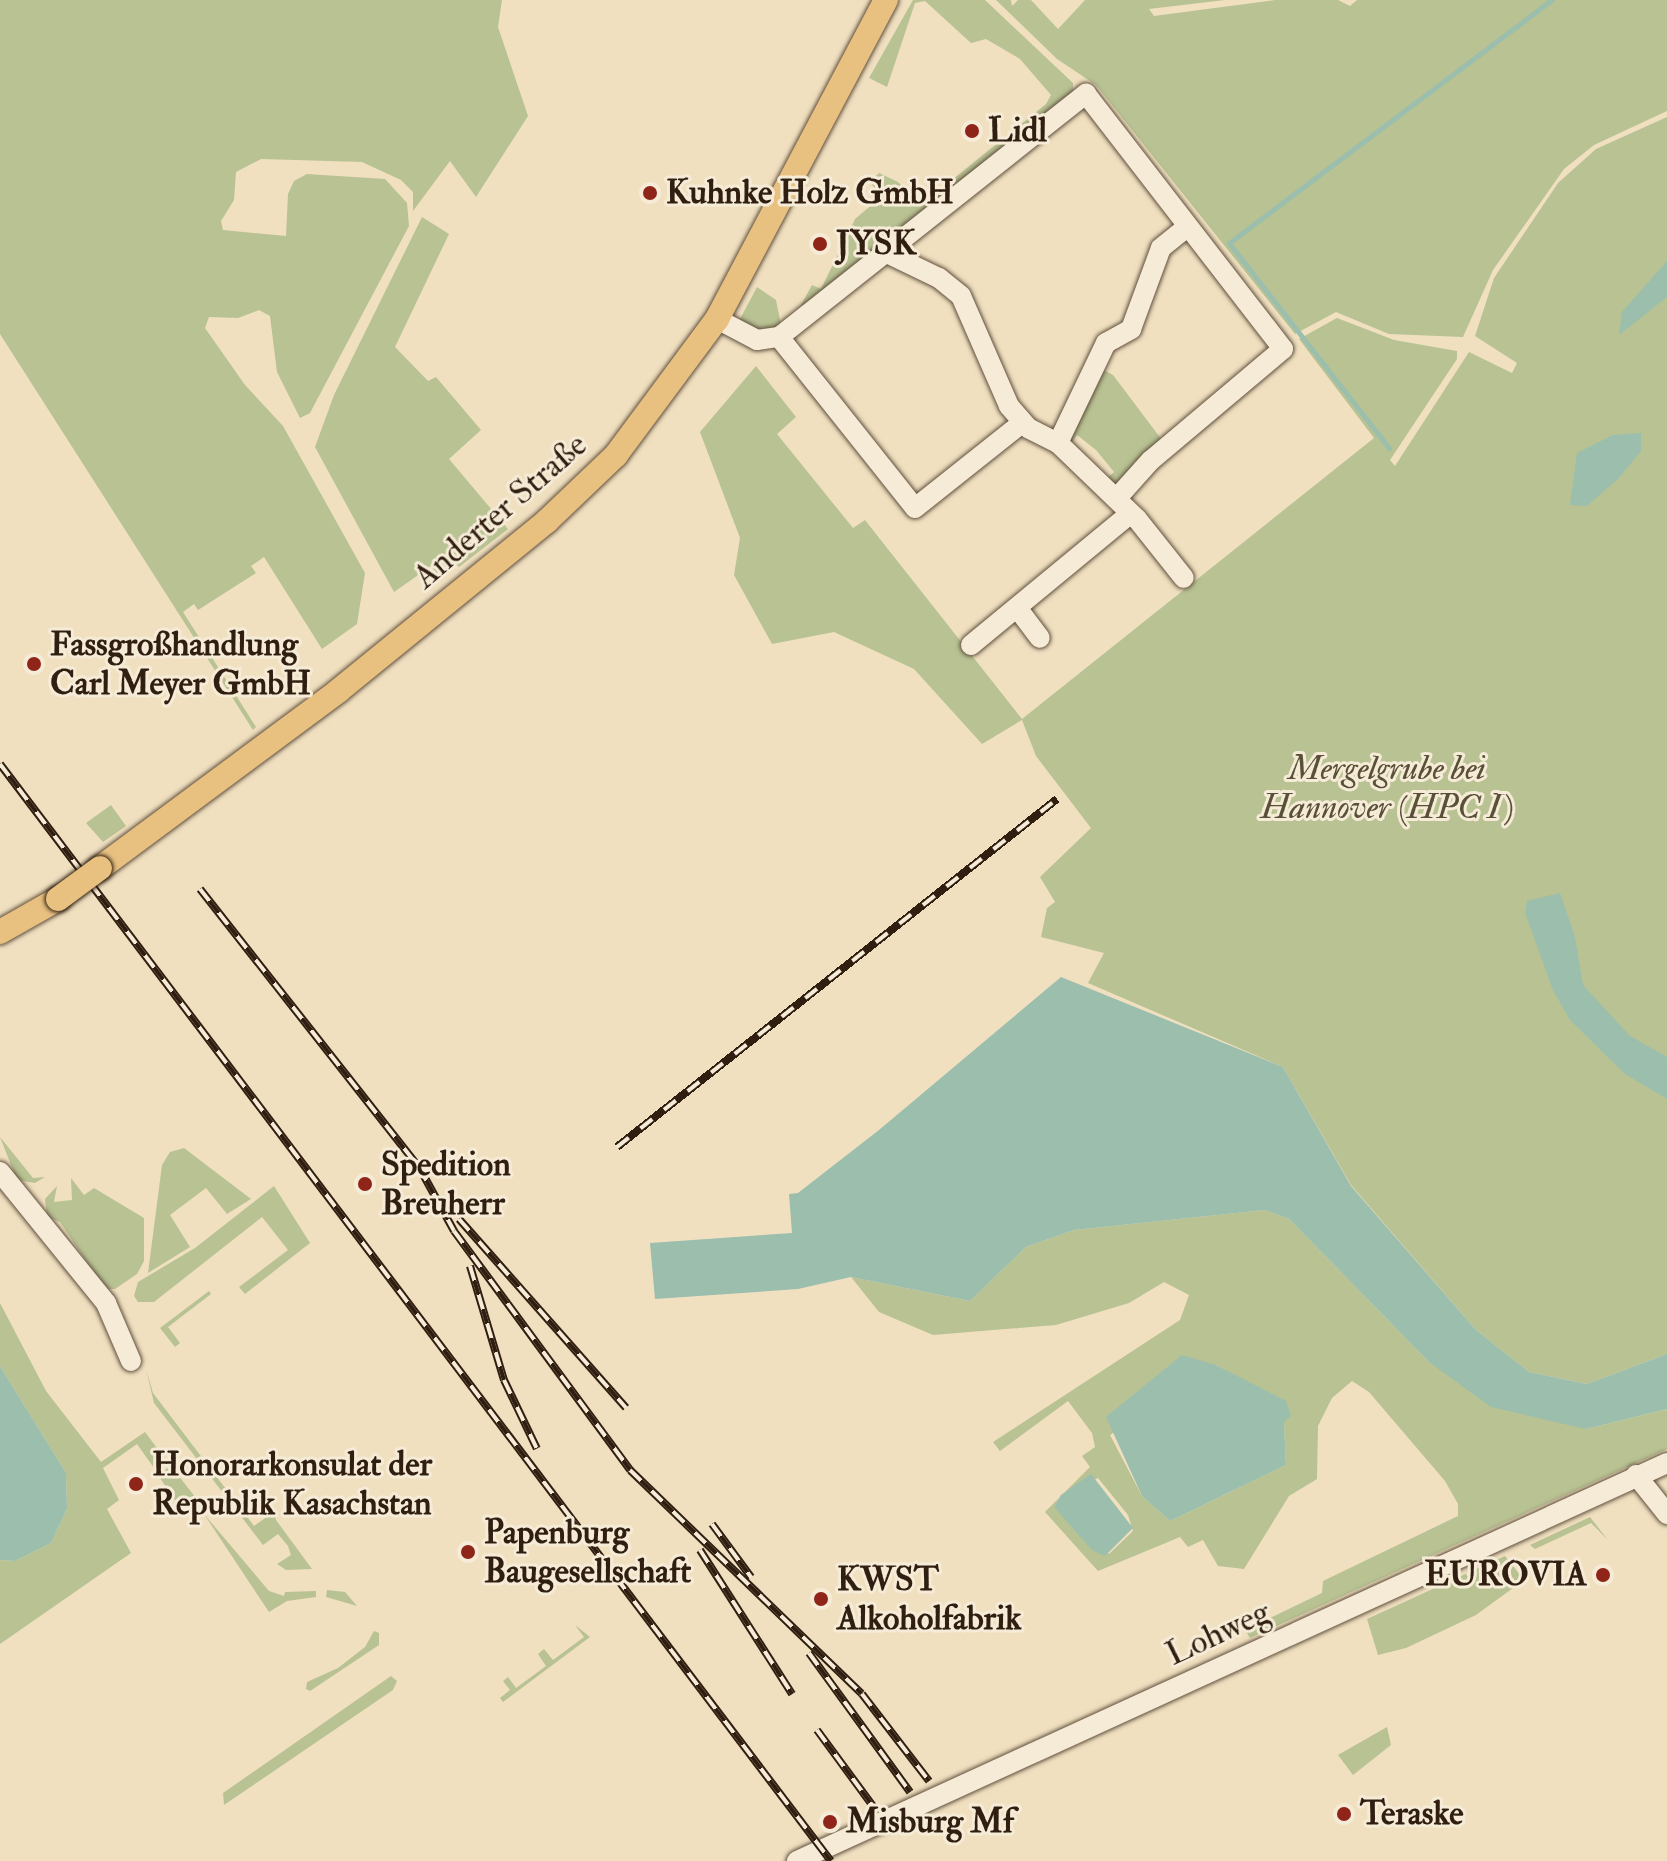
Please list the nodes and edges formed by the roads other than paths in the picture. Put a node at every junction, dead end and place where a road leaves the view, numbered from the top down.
1 (886, 0) edge
2 (1187, 227) junction
3 (887, 253) junction
4 (717, 319) junction
5 (779, 337) junction
6 (1022, 423) junction
7 (1058, 443) junction
8 (1124, 506) junction
9 (1184, 578) dead end
10 (1018, 609) junction
11 (1040, 638) dead end
12 (971, 645) dead end
13 (0, 932) edge
14 (0, 1172) edge
15 (131, 1361) dead end
16 (1667, 1463) edge
17 (1636, 1475) junction
18 (1667, 1514) edge
19 (797, 1861) edge

1 - 4 main road, Anderter Straße
2 - 3 street
2 - 7 street
2 - 8 street
3 - 5 street
3 - 6 street
4 - 5 street
4 - 13 main road, Anderter Straße, bridge
5 - 6 street
6 - 7 street
7 - 8 street
8 - 9 street
8 - 10 street
10 - 11 street
10 - 12 street
14 - 15 street
16 - 17 street, Lohweg
17 - 18 street
17 - 19 street, Lohweg

